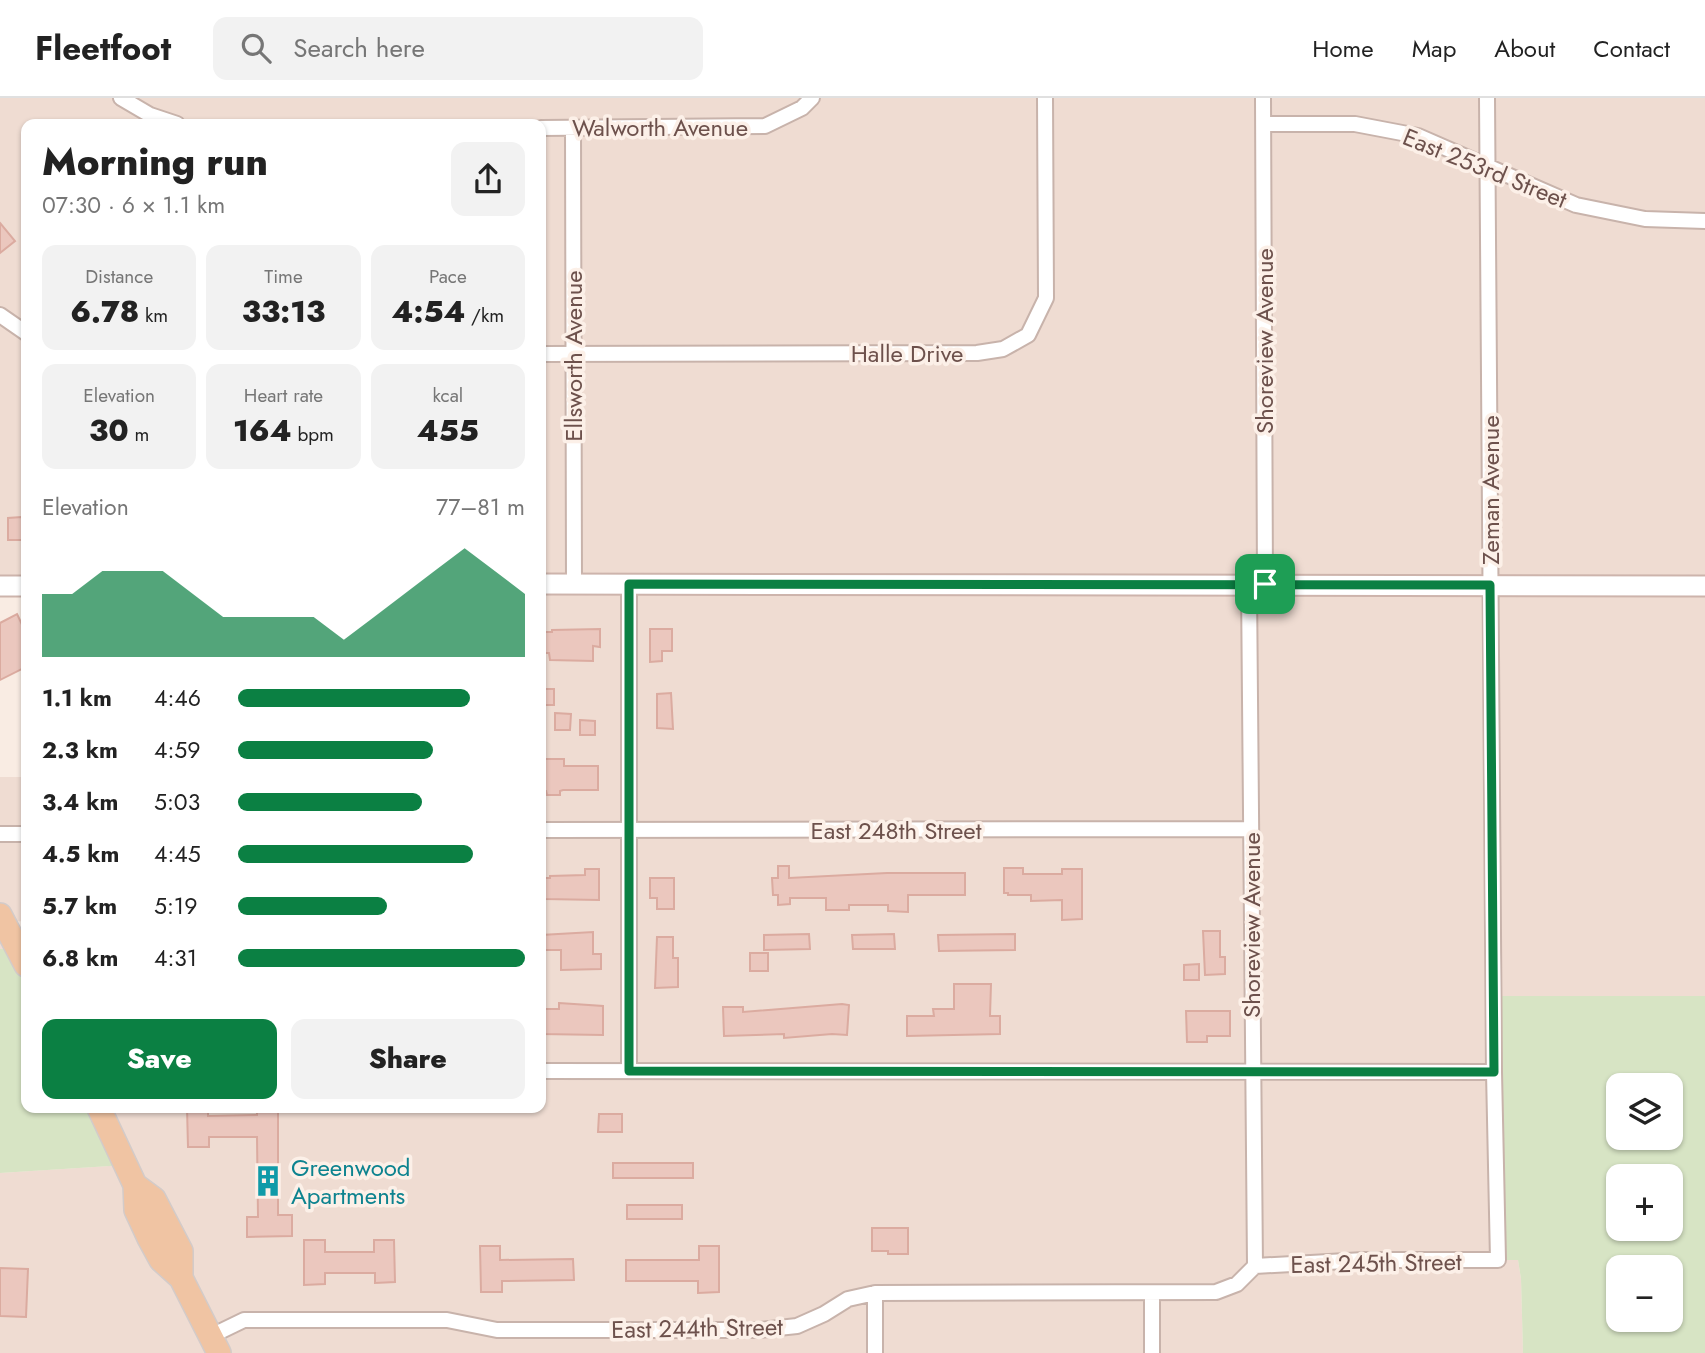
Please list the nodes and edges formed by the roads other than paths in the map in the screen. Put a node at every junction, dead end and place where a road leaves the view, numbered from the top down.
1 (121, 98) edge
2 (812, 98) edge
3 (1045, 98) edge
4 (1263, 98) edge
5 (1487, 98) edge
6 (162, 119) edge
7 (1264, 124) junction
8 (546, 128) edge
9 (573, 128) junction
10 (1488, 166) junction
11 (1705, 221) edge
12 (0, 315) edge
13 (21, 329) edge
14 (546, 354) edge
15 (573, 354) junction
16 (546, 584) edge
17 (573, 584) junction
18 (629, 584) junction
19 (1257, 584) junction
20 (1490, 585) junction
21 (0, 586) edge
22 (21, 586) edge
23 (1705, 586) edge
24 (1251, 829) junction
25 (546, 830) edge
26 (629, 830) junction
27 (0, 834) edge
28 (21, 834) edge
29 (0, 915) edge
30 (21, 955) edge
31 (546, 1071) edge
32 (629, 1071) junction
33 (1253, 1072) junction
34 (1494, 1072) junction
35 (101, 1113) edge
36 (1498, 1260) joint
37 (1255, 1266) junction
38 (875, 1293) junction
39 (1152, 1293) junction
40 (215, 1345) edge
41 (875, 1353) edge
42 (1152, 1353) edge

1 - 6 street
2 - 9 street, Walworth Avenue
3 - 15 street, Halle Drive
4 - 7 street, Shoreview Avenue
5 - 10 street, Zeman Avenue
7 - 10 street, East 253rd Street
7 - 19 street, Shoreview Avenue
8 - 9 street, Walworth Avenue
9 - 15 street, Ellsworth Avenue
10 - 11 street, East 253rd Street
10 - 20 street, Zeman Avenue
12 - 13 street
14 - 15 street, Halle Drive
15 - 17 street, Ellsworth Avenue
16 - 17 street
17 - 18 street
18 - 19 street
18 - 26 street
19 - 20 street
19 - 24 street, Shoreview Avenue
20 - 23 street
20 - 34 street, Zeman Avenue
21 - 22 street
24 - 26 street, East 248th Street
24 - 33 street, Shoreview Avenue
25 - 26 street, East 248th Street
26 - 32 street
27 - 28 street
29 - 30 main road
31 - 32 street
32 - 33 street
33 - 34 street
33 - 37 street, Shoreview Avenue
34 - 36 street, Zeman Avenue
35 - 40 main road
36 - 37 street, East 245th Street
37 - 39 street, East 244th Street
38 - 39 street, East 244th Street
38 - 40 street, East 244th Street
38 - 41 street
39 - 42 street

